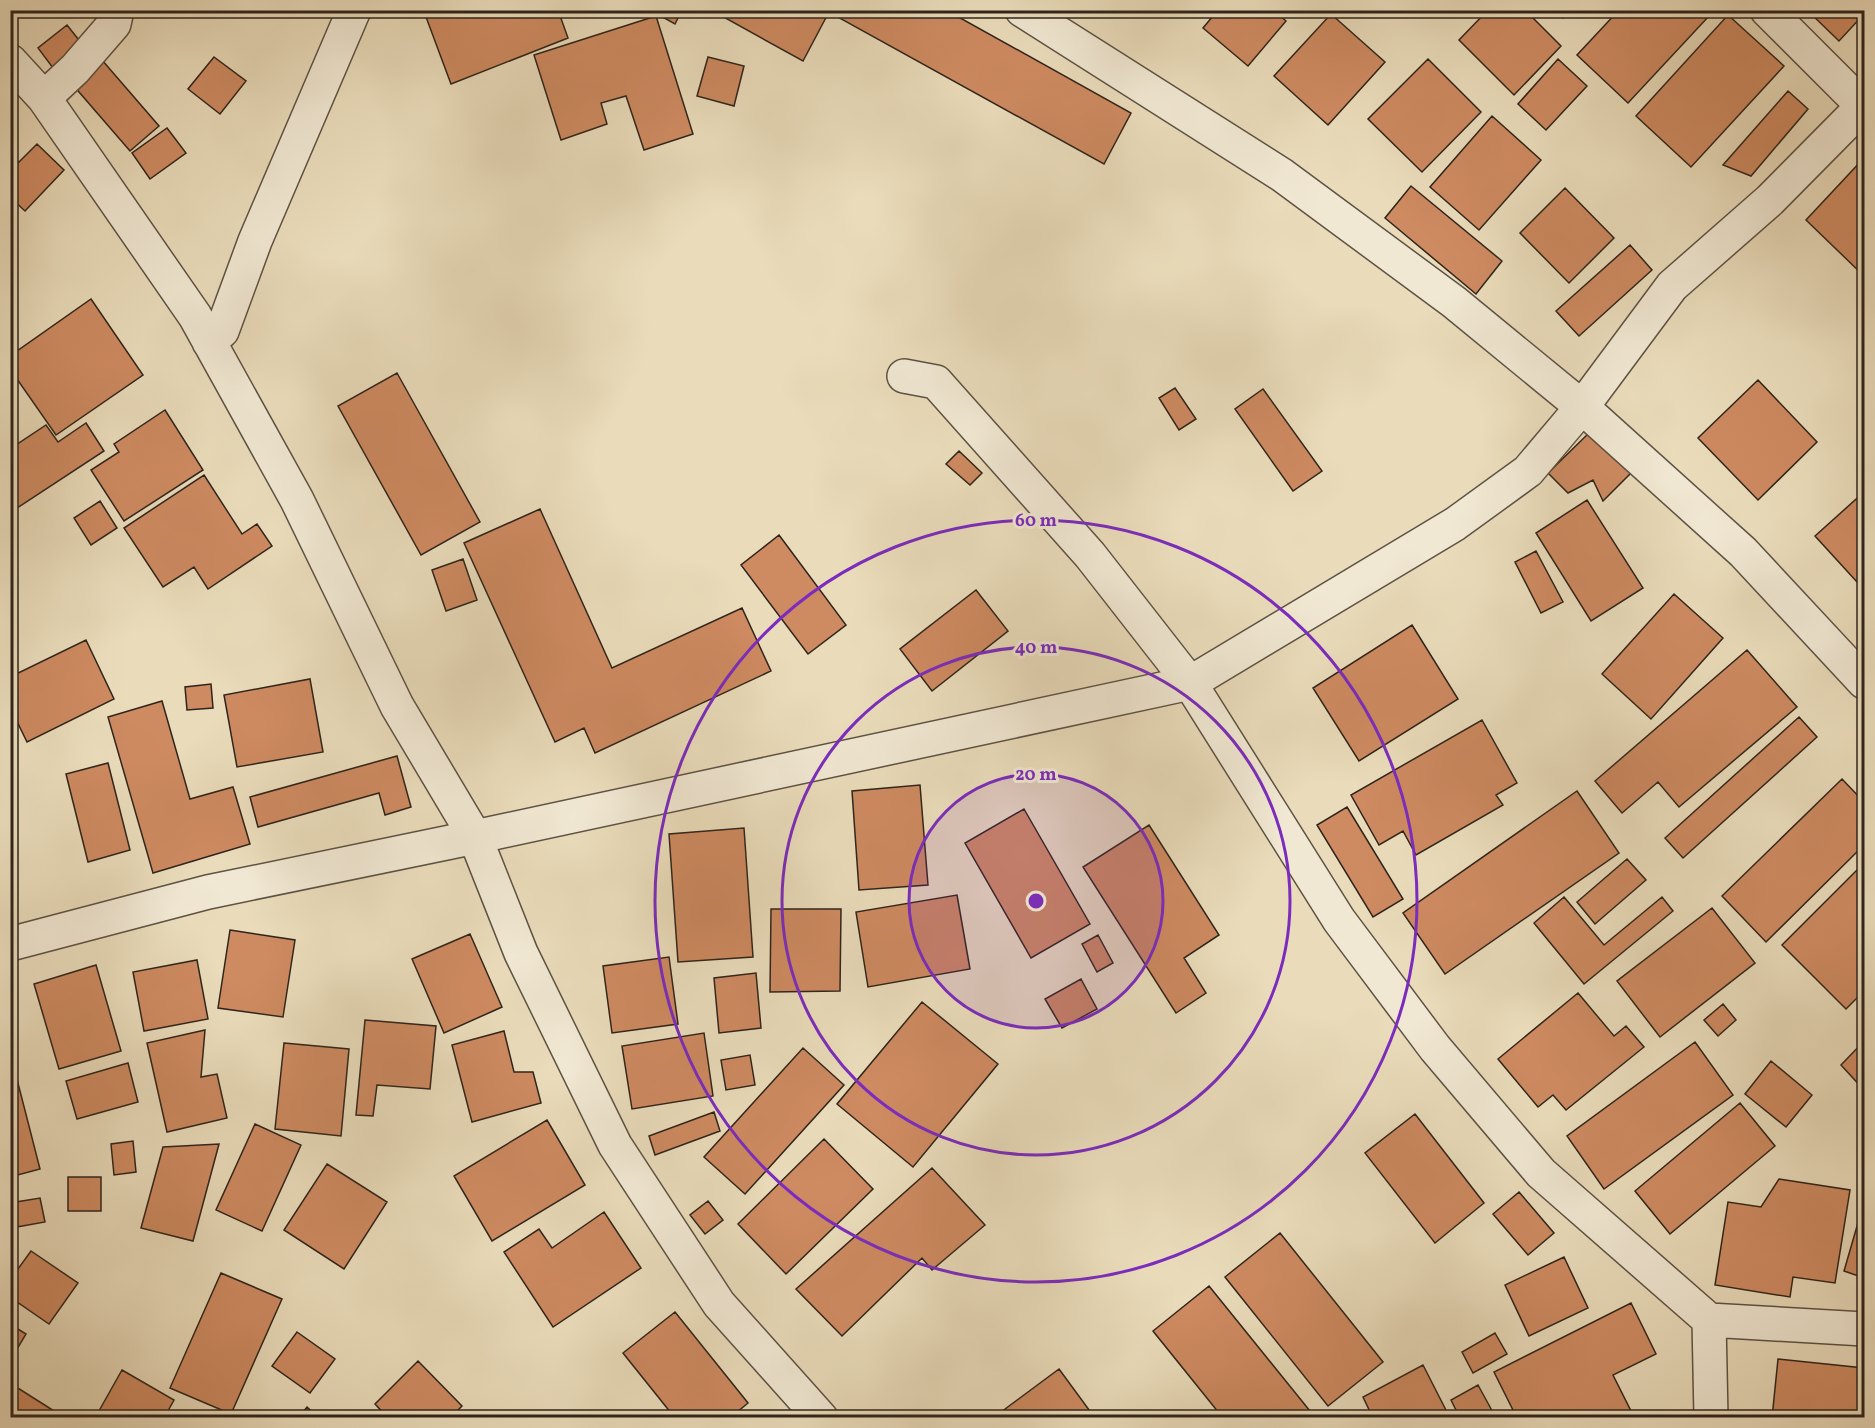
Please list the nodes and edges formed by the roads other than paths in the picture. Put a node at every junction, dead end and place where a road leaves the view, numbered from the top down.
1 (117, 10) edge
2 (354, 10) edge
3 (1022, 10) edge
4 (1767, 10) edge
5 (10, 61) edge
6 (44, 98) junction
7 (1864, 105) edge
8 (209, 342) junction
9 (904, 376) dead end
10 (1582, 407) junction
11 (1864, 682) edge
12 (1190, 683) junction
13 (475, 837) junction
14 (10, 944) edge
15 (1709, 1320) junction
16 (1864, 1329) edge
17 (821, 1418) edge
18 (1711, 1418) edge

1 - 6 street
2 - 8 street
3 - 10 street
4 - 7 street
5 - 6 street
6 - 8 street
7 - 10 street
8 - 13 street
9 - 12 street
10 - 11 street
10 - 12 street
12 - 13 street
12 - 15 street
13 - 14 street
13 - 17 street
15 - 16 street
15 - 18 street

